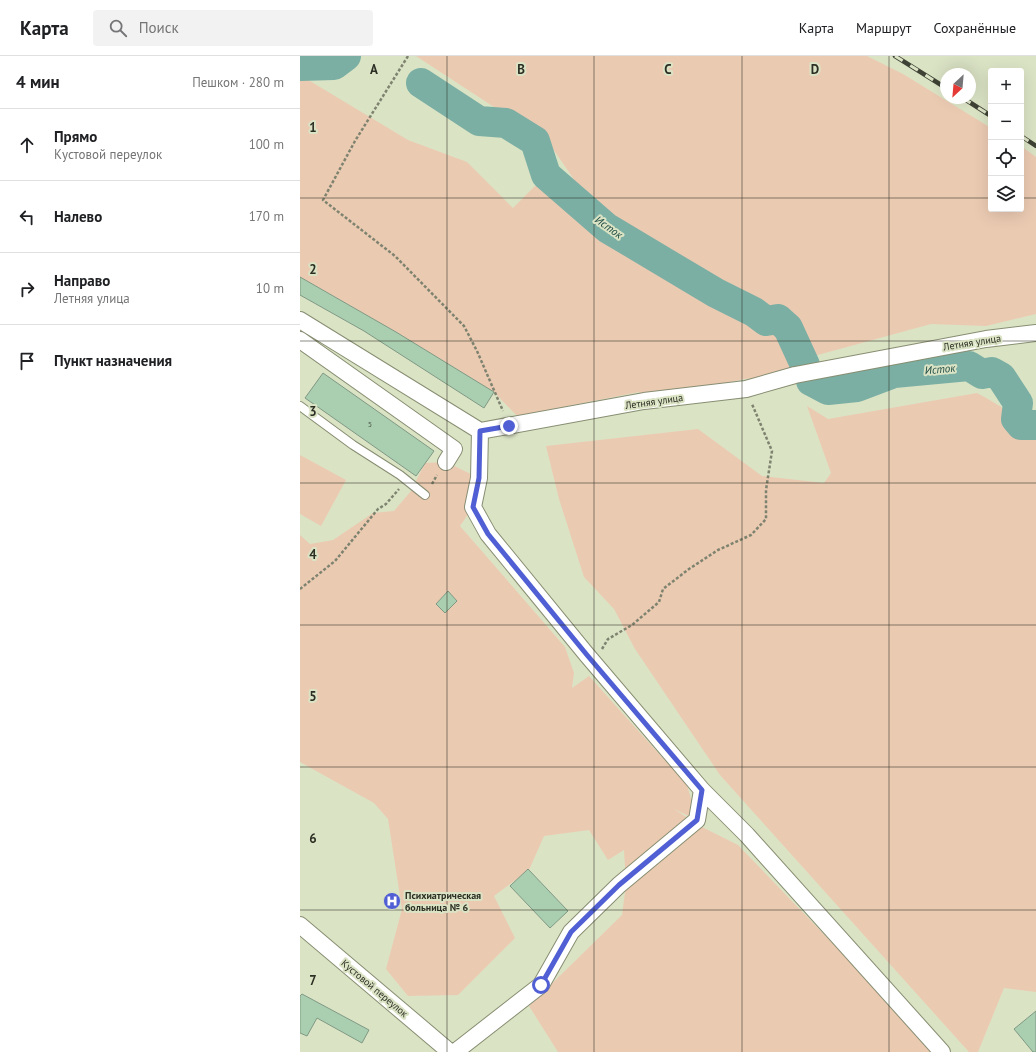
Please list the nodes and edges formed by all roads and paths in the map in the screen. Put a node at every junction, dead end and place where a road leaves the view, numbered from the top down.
1 (408, 56) edge
2 (300, 320) edge
3 (1036, 334) edge
4 (300, 340) edge
5 (746, 389) junction
6 (300, 406) edge
7 (509, 426) junction
8 (480, 431) junction
9 (446, 462) joint
10 (406, 481) junction
11 (425, 495) joint
12 (300, 589) edge
13 (595, 664) junction
14 (702, 790) junction
15 (300, 925) edge
16 (450, 1052) edge
17 (455, 1052) edge
18 (942, 1052) edge

1 - 7 path
2 - 8 street
3 - 5 street, Летняя улица
4 - 9 street
5 - 7 street, Летняя улица
5 - 13 path
6 - 10 lane
7 - 8 street, Летняя улица
8 - 13 street
9 - 11 path
10 - 11 lane
10 - 12 path
13 - 14 street
14 - 17 street
14 - 18 street
15 - 16 street, Кустовой переулок

